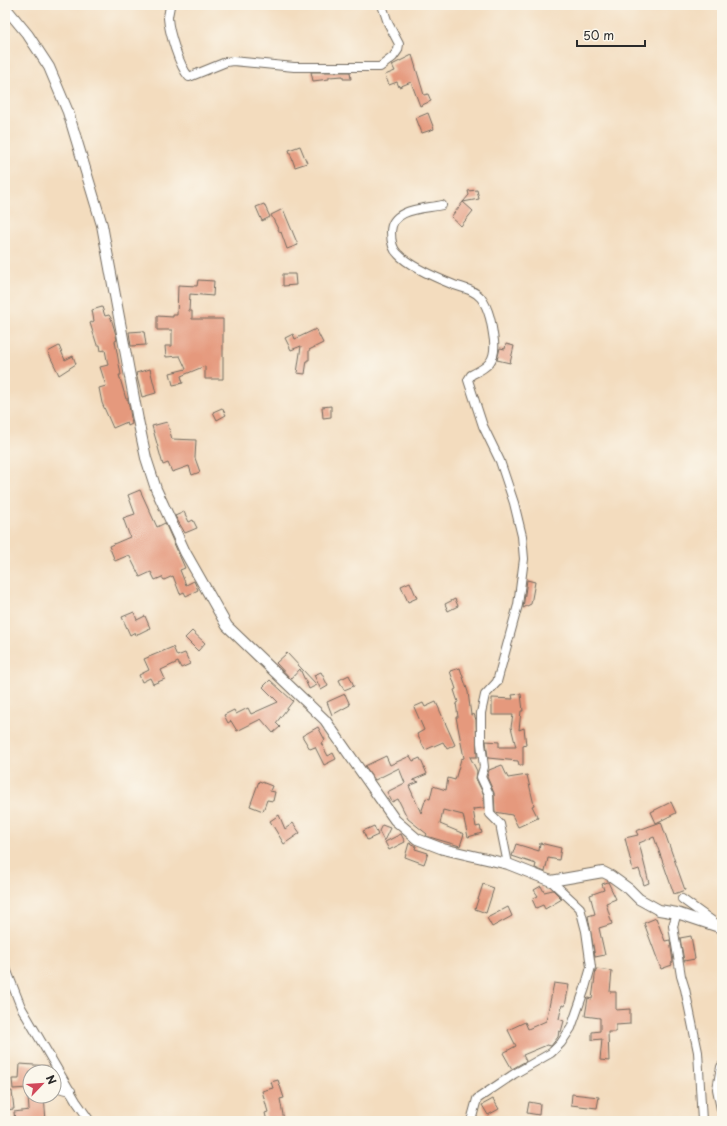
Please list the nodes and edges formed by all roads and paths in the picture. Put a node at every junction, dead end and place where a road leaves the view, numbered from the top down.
1 (170, 5) edge
2 (382, 5) edge
3 (5, 7) edge
4 (442, 206) dead end
5 (508, 864) junction
6 (551, 881) junction
7 (682, 898) dead end
8 (677, 914) junction
9 (722, 928) edge
10 (5, 966) edge
11 (722, 1067) edge
12 (62, 1089) edge
13 (71, 1091) junction
14 (722, 1109) edge
15 (90, 1121) edge
16 (471, 1121) edge
17 (702, 1121) edge

1 - 2 street
3 - 5 street
4 - 5 street
5 - 6 street
6 - 8 street
6 - 16 street
7 - 9 street
8 - 9 street
8 - 17 street
10 - 13 street
11 - 14 street
12 - 13 street
13 - 15 street

